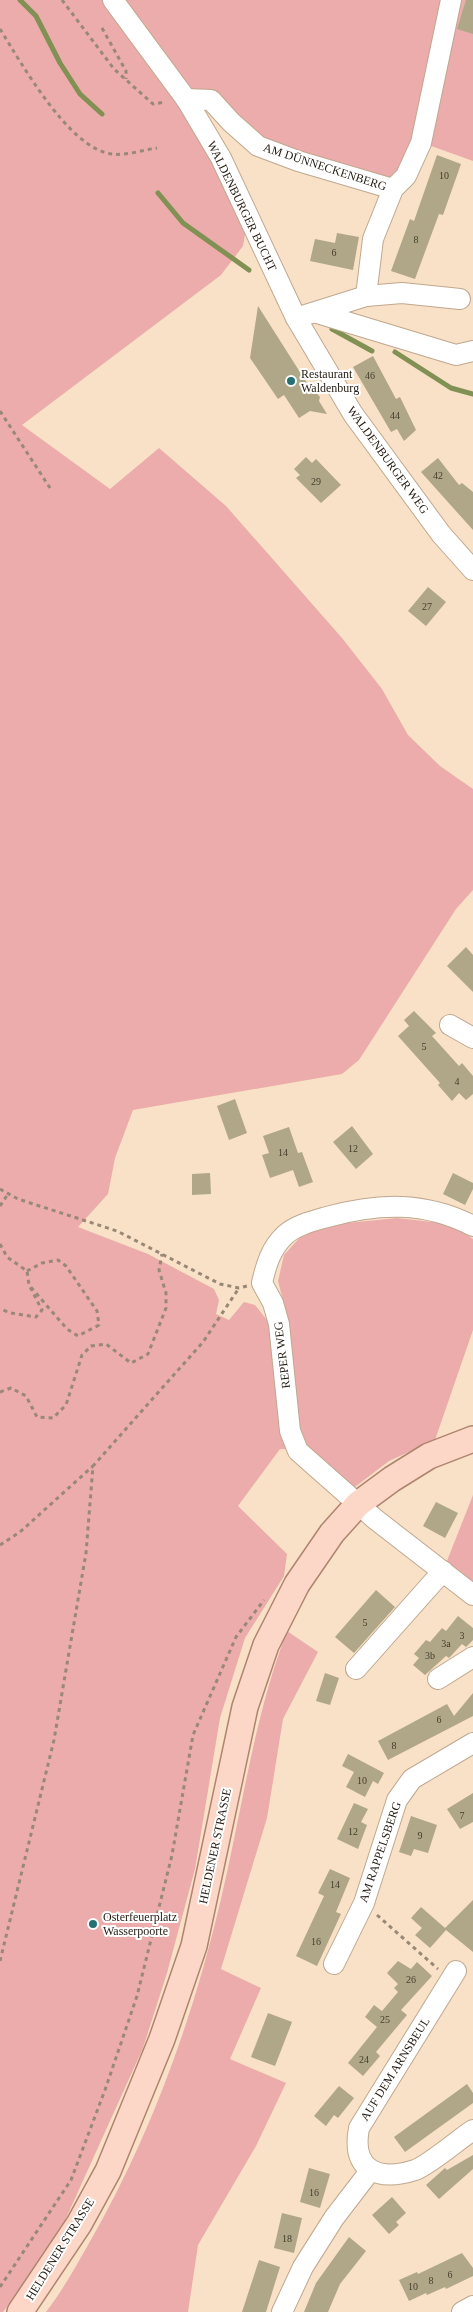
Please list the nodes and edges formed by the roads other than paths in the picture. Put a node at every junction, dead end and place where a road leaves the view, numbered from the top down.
1 (113, 0) edge
2 (451, 0) edge
3 (186, 99) junction
4 (393, 189) junction
5 (366, 296) junction
6 (460, 299) dead end
7 (317, 313) junction
8 (296, 318) junction
9 (473, 351) edge
10 (473, 570) edge
11 (450, 1025) dead end
12 (473, 1038) edge
13 (473, 1226) edge
14 (473, 1439) edge
15 (358, 1504) junction
16 (443, 1571) junction
17 (473, 1595) edge
18 (473, 1657) edge
19 (356, 1669) dead end
20 (438, 1679) dead end
21 (473, 1743) edge
22 (334, 1964) dead end
23 (453, 1975) road end
24 (473, 2130) edge
25 (370, 2170) junction
26 (473, 2306) edge
27 (20, 2312) edge
28 (282, 2312) edge
29 (462, 2312) edge

1 - 3 street, WALDENBURGER BUCHT
2 - 4 street, AM DÜNNECKENBERG
3 - 4 street, AM DÜNNECKENBERG
3 - 8 street, WALDENBURGER BUCHT
4 - 5 street, AM DÜNNECKENBERG
5 - 6 street
5 - 7 street
7 - 8 street
7 - 9 street
8 - 10 street, WALDENBURGER WEG
11 - 12 street
13 - 15 street, REPER WEG
14 - 15 main road, HELDENER STRASSE
15 - 16 street
15 - 27 main road, HELDENER STRASSE
16 - 17 street
16 - 19 street
18 - 20 street
21 - 22 street, AM RAPPELSBERG
23 - 25 street, AUF DEM ARNSBEUL
24 - 25 street
25 - 28 street
26 - 29 street

